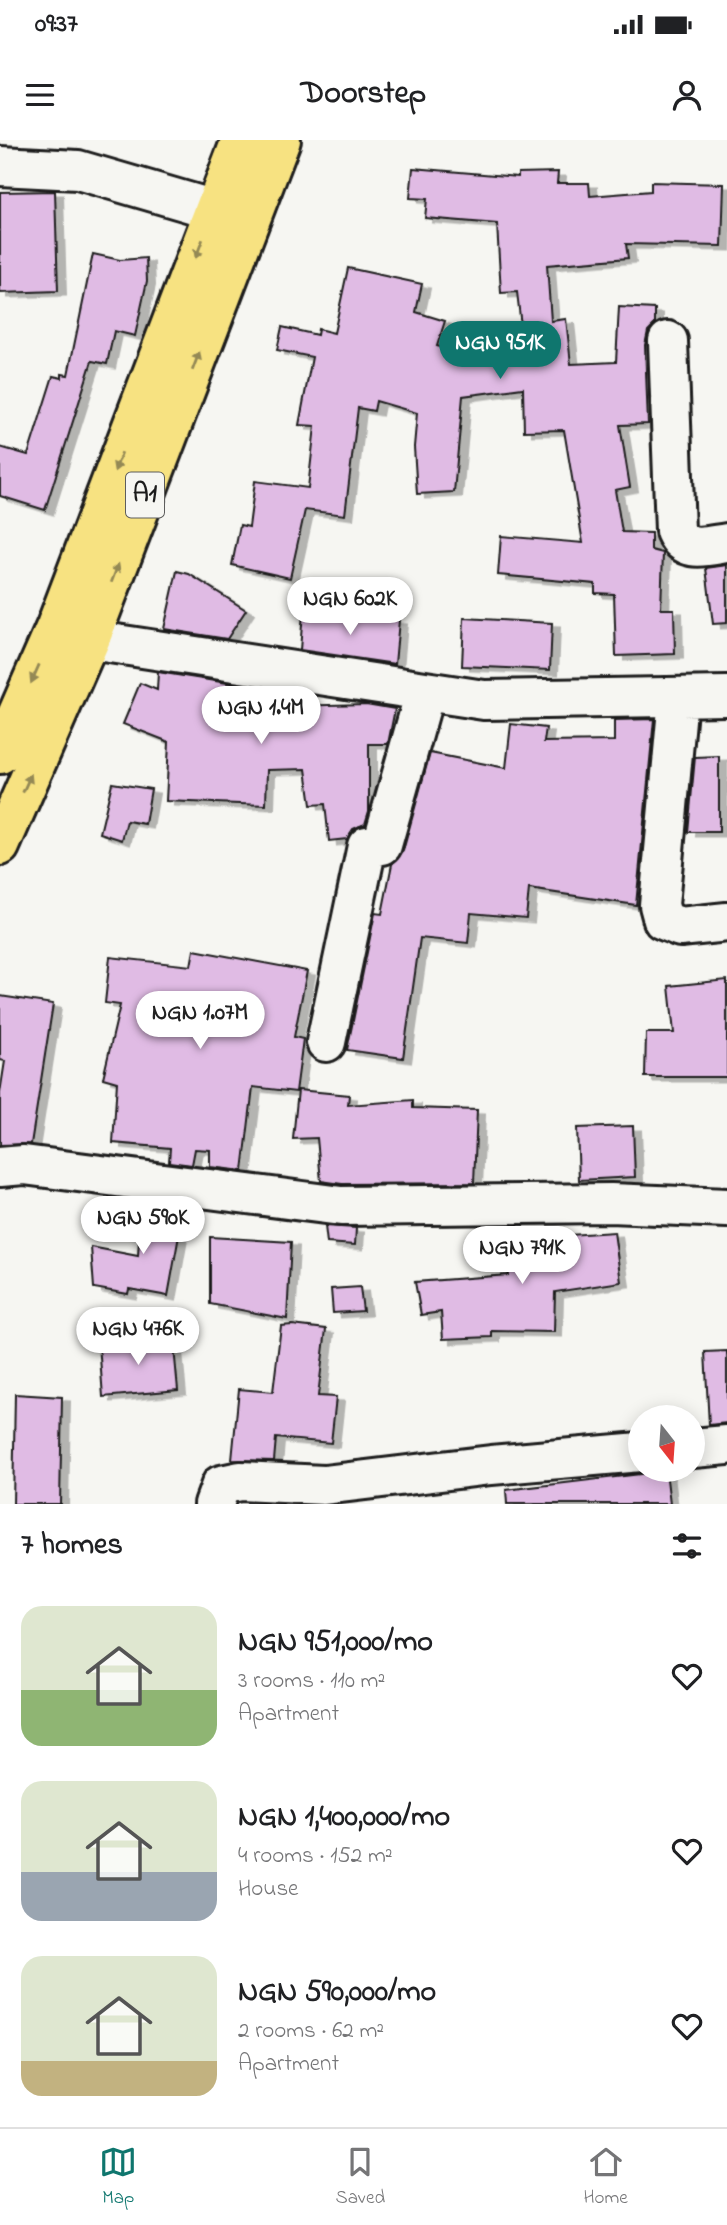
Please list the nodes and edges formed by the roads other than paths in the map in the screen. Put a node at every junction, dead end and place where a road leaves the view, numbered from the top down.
1 (241, 140) edge
2 (281, 140) edge
3 (0, 166) edge
4 (215, 210) junction
5 (668, 341) dead end
6 (727, 543) edge
7 (90, 640) junction
8 (425, 692) junction
9 (727, 695) edge
10 (678, 698) junction
11 (0, 754) edge
12 (0, 846) edge
13 (727, 922) edge
14 (326, 1042) dead end
15 (0, 1167) edge
16 (727, 1208) edge
17 (727, 1445) edge
18 (705, 1447) edge
19 (628, 1453) edge
20 (214, 1504) edge

1 - 4 highway, A1
7 -> 2 highway, A1
3 - 4 street
4 -> 11 highway, A1
5 - 6 street
7 - 8 street
12 -> 7 highway, A1
8 - 10 street
8 - 14 street
9 - 10 street
10 - 13 street
15 - 16 street
17 - 18 street
19 - 20 street

